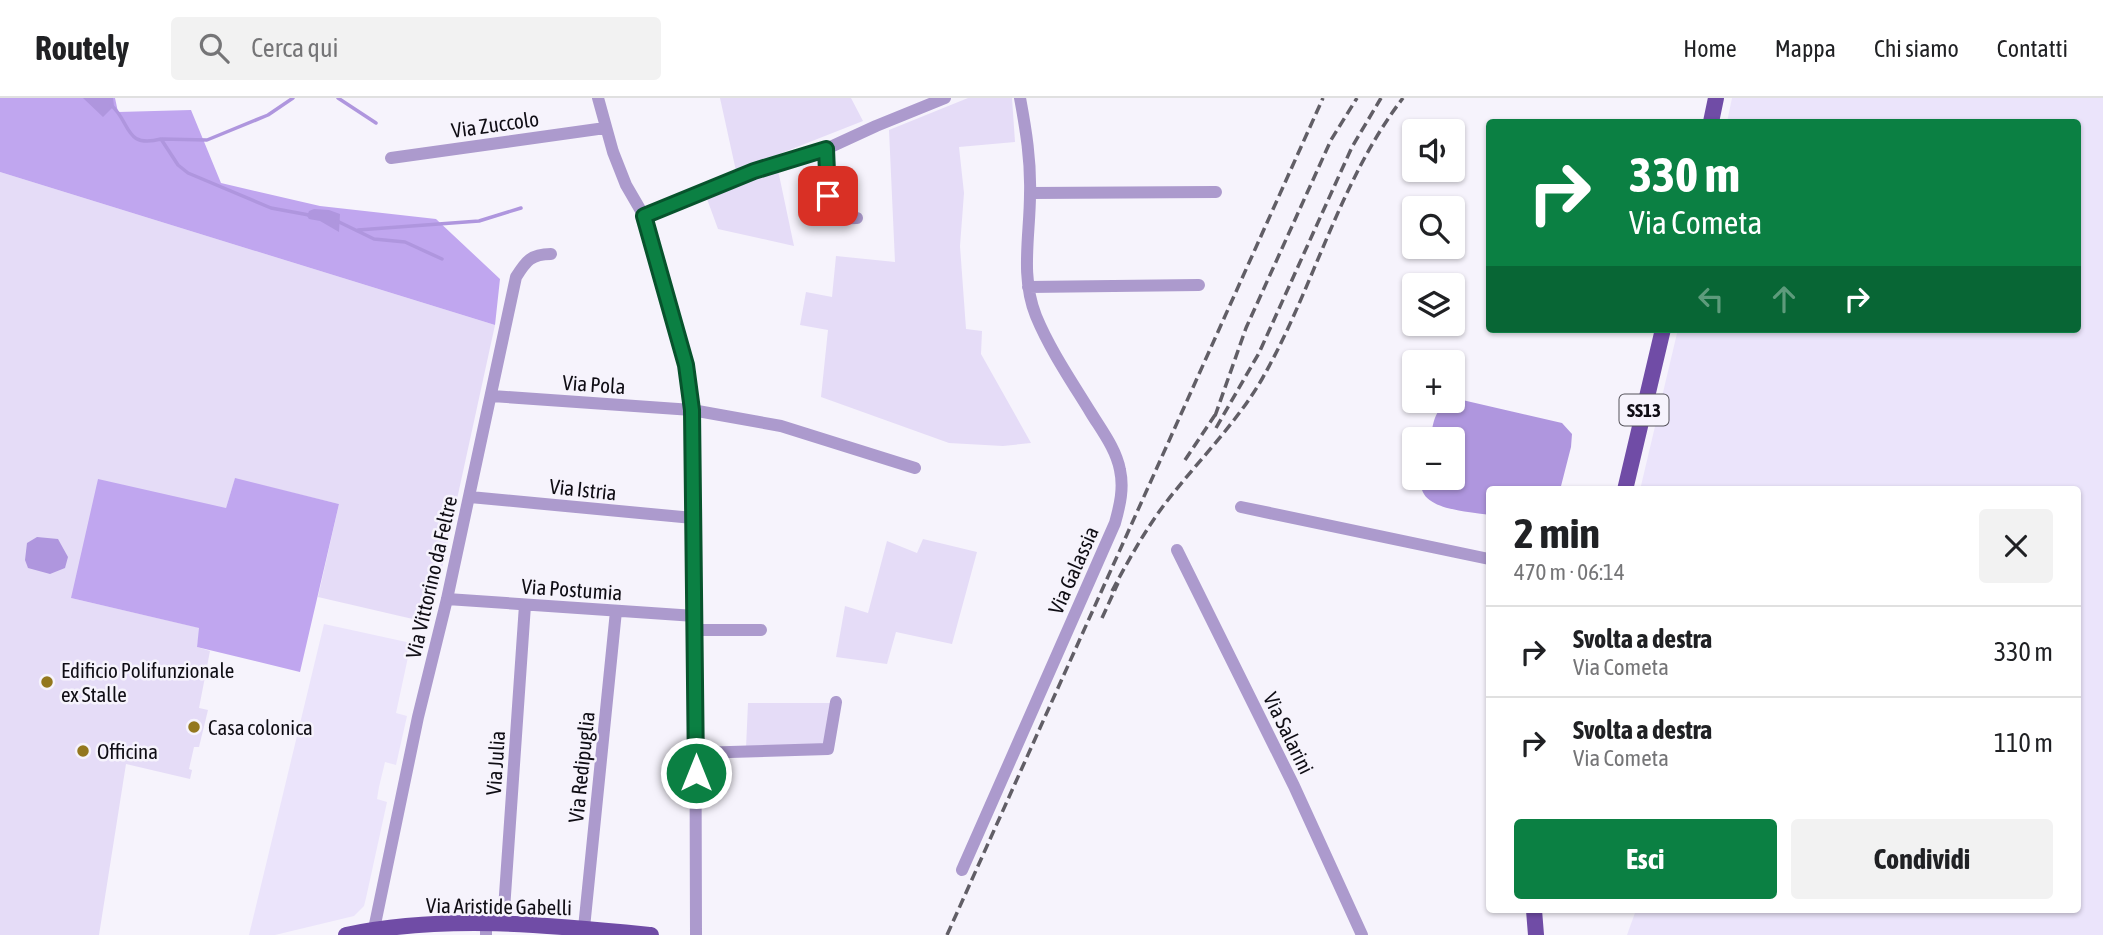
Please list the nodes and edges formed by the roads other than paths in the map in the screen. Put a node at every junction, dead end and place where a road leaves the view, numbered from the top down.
1 (598, 98) edge
2 (945, 98) edge
3 (1020, 98) edge
4 (1716, 98) edge
5 (1712, 119) edge
6 (605, 128) junction
7 (826, 149) junction
8 (391, 158) dead end
9 (1216, 192) dead end
10 (1030, 193) junction
11 (644, 216) junction
12 (857, 218) dead end
13 (551, 254) dead end
14 (1199, 285) dead end
15 (1028, 287) junction
16 (1662, 333) edge
17 (492, 396) junction
18 (692, 410) junction
19 (915, 468) dead end
20 (1626, 486) edge
21 (470, 497) junction
22 (1241, 507) dead end
23 (693, 518) junction
24 (1177, 550) dead end
25 (1486, 558) edge
26 (447, 599) junction
27 (525, 605) junction
28 (616, 611) junction
29 (695, 616) junction
30 (695, 629) junction
31 (761, 630) dead end
32 (836, 702) dead end
33 (696, 754) junction
34 (962, 870) dead end
35 (1533, 913) edge
36 (1534, 913) edge
37 (503, 924) junction
38 (584, 928) junction
39 (486, 931) edge
40 (374, 932) edge
41 (346, 935) edge
42 (651, 935) edge
43 (696, 935) edge
44 (1362, 935) edge
45 (1522, 935) edge
46 (1536, 935) edge

1 - 6 street
2 - 7 street
3 - 10 street, Via Galassia
4 - 5 main road
6 - 8 street, Via Zuccolo
6 - 11 street
7 - 11 street
7 - 12 street
9 - 10 street
10 - 15 street, Via Galassia
11 - 18 street
13 - 17 street, Via Vittorino da Feltre
14 - 15 street
15 - 34 street, Via Galassia
16 - 20 main road, SS13
17 - 18 street, Via Pola
17 - 21 street, Via Vittorino da Feltre
18 - 19 street, Via Pola
18 - 23 street
21 - 23 street, Via Istria
21 - 26 street, Via Vittorino da Feltre
22 - 25 street
23 - 29 street
24 - 44 street, Via Salarini
26 - 27 street, Via Postumia
26 - 40 street, Via Vittorino da Feltre
27 - 28 street, Via Postumia
27 - 37 street, Via Julia
28 - 29 street, Via Postumia
28 - 38 street, Via Redipuglia
29 - 30 street
30 - 31 street
30 - 33 street
32 - 33 street
33 - 43 street
35 - 45 main road
36 - 46 main road
37 - 38 main road, Via Aristide Gabelli
37 - 39 main road, Via Aristide Gabelli
38 - 42 main road, Via Aristide Gabelli
39 - 40 main road, Via Aristide Gabelli
40 - 41 main road, Via Aristide Gabelli

